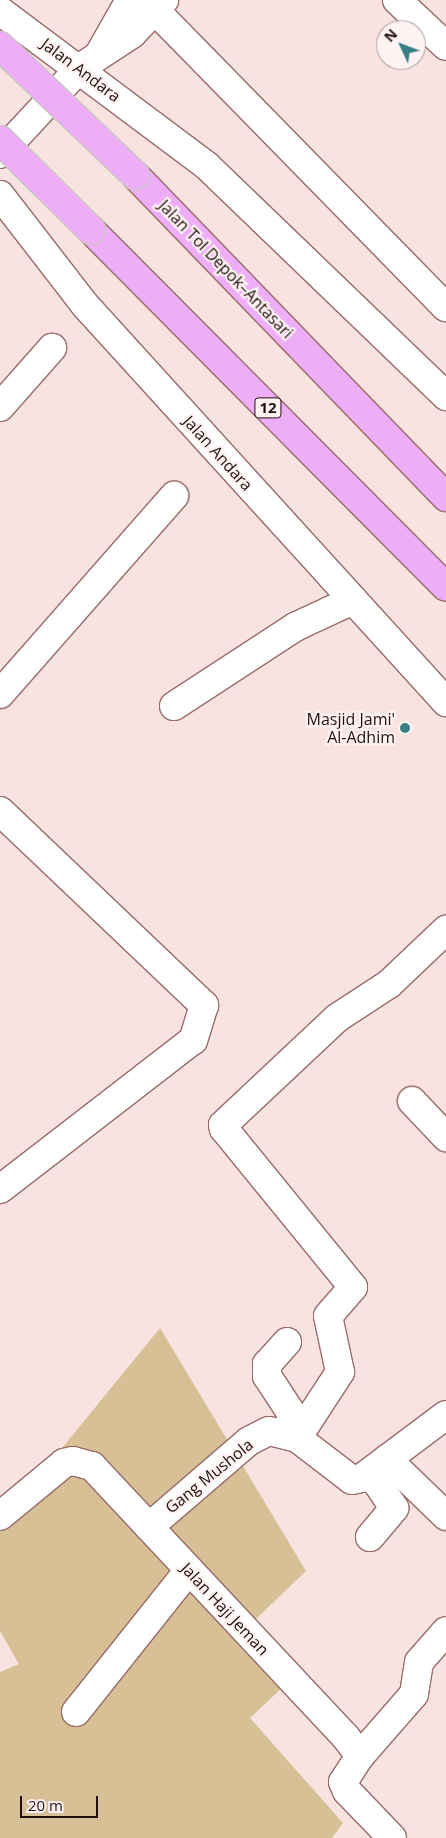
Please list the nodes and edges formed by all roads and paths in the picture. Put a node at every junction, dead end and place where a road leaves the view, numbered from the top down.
1 (130, 0) edge
2 (397, 0) edge
3 (154, 4) edge
4 (0, 11) edge
5 (0, 46) edge
6 (446, 46) edge
7 (90, 60) junction
8 (0, 140) edge
9 (0, 154) edge
10 (0, 195) edge
11 (446, 307) edge
12 (52, 348) dead end
13 (446, 396) edge
14 (0, 408) edge
15 (174, 496) dead end
16 (446, 497) edge
17 (446, 587) edge
18 (353, 600) junction
19 (0, 694) edge
20 (446, 702) edge
21 (174, 706) dead end
22 (0, 812) edge
23 (446, 930) edge
24 (412, 1101) dead end
25 (446, 1137) edge
26 (0, 1190) edge
27 (287, 1342) dead end
28 (446, 1415) edge
29 (292, 1437) junction
30 (378, 1466) junction
31 (0, 1516) edge
32 (446, 1516) edge
33 (148, 1527) junction
34 (370, 1537) dead end
35 (188, 1571) junction
36 (446, 1631) edge
37 (76, 1712) dead end
38 (360, 1756) junction
39 (392, 1838) edge

1 - 7 street
2 - 6 street
3 - 7 street
3 - 11 street
4 - 7 street, Jalan Andara
5 - 16 highway, Jalan Tol Depok–Antasari, bridge
7 - 9 street
7 - 13 street, Jalan Andara
8 - 17 highway, 12, bridge
10 - 18 street, Jalan Andara
12 - 14 street
15 - 19 street
18 - 20 street, Jalan Andara
18 - 21 street
22 - 26 street
23 - 29 street
24 - 25 street
27 - 29 street
28 - 30 street
29 - 30 street
29 - 33 street, Gang Mushola
30 - 32 street
30 - 34 street
31 - 33 street, Jalan Haji Jeman
33 - 35 street, Jalan Haji Jeman
35 - 37 street
35 - 38 street, Jalan Haji Jeman
36 - 38 street
38 - 39 street

